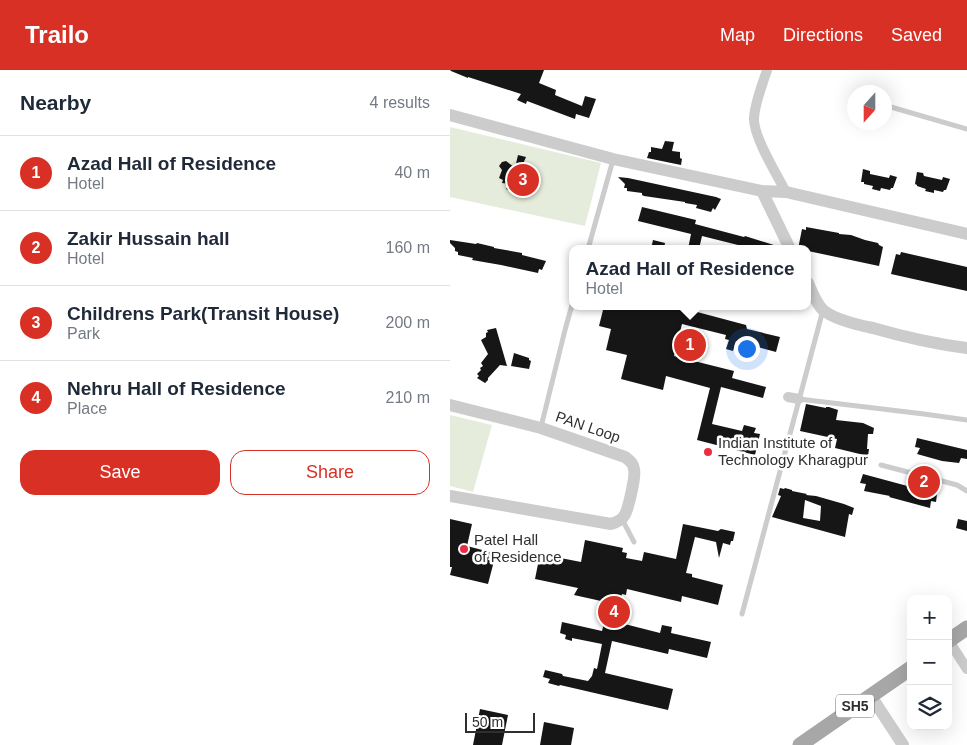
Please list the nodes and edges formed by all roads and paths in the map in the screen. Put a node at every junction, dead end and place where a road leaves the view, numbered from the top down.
1 (767, 70) edge
2 (892, 107) edge
3 (450, 115) edge
4 (967, 128) edge
5 (613, 159) junction
6 (762, 192) junction
7 (786, 192) junction
8 (967, 234) edge
9 (589, 245) edge
10 (788, 245) edge
11 (811, 290) edge
12 (571, 310) edge
13 (823, 310) junction
14 (967, 348) edge
15 (788, 397) dead end
16 (799, 399) junction
17 (450, 405) edge
18 (967, 420) edge
19 (541, 428) junction
20 (881, 465) dead end
21 (967, 491) edge
22 (450, 496) edge
23 (622, 518) junction
24 (634, 542) dead end
25 (742, 614) dead end
26 (967, 628) edge
27 (949, 640) edge
28 (952, 647) edge
29 (967, 669) edge
30 (907, 671) edge
31 (871, 696) junction
32 (800, 745) edge
33 (903, 745) edge

1 - 7 street
2 - 4 lane
3 - 5 street
5 - 6 street
5 - 9 lane
6 - 7 street
6 - 10 street
7 - 8 street
11 - 13 street
12 - 19 lane
13 - 14 street
13 - 16 lane
15 - 16 street
16 - 18 lane
16 - 25 lane
17 - 19 street, PAN Loop
19 - 23 street, PAN Loop
20 - 21 lane
22 - 23 street
23 - 24 lane
26 - 27 main road
28 - 29 street
30 - 31 main road, SH5
31 - 32 main road, SH5
31 - 33 street

